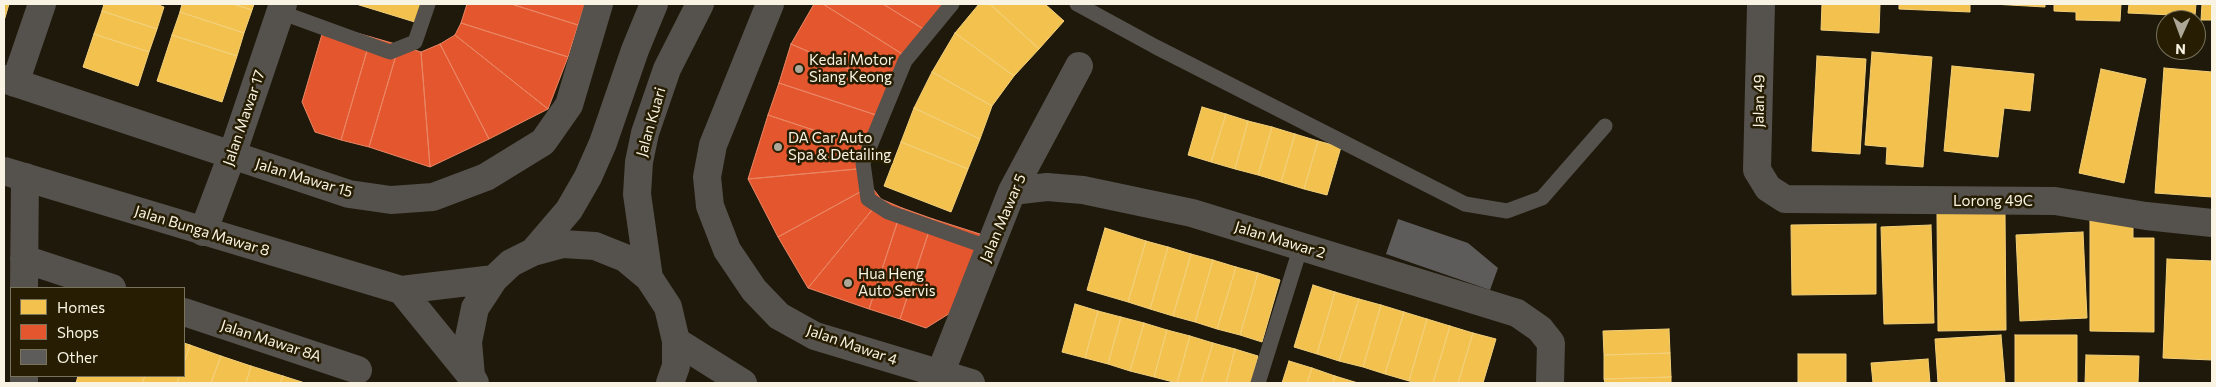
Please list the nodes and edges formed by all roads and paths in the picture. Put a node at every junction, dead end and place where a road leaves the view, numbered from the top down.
1 (42, 4) edge
2 (428, 4) edge
3 (599, 4) edge
4 (654, 4) edge
5 (700, 4) edge
6 (770, 4) edge
7 (952, 4) edge
8 (1077, 4) edge
9 (1761, 4) edge
10 (282, 8) edge
11 (1079, 66) dead end
12 (10, 81) edge
13 (1604, 126) dead end
14 (232, 156) junction
15 (14, 174) edge
16 (1012, 191) junction
17 (1773, 193) joint
18 (2212, 223) edge
19 (203, 232) junction
20 (1301, 246) junction
21 (990, 248) junction
22 (532, 252) junction
23 (24, 259) junction
24 (649, 278) junction
25 (494, 279) junction
26 (24, 287) edge
27 (109, 287) edge
28 (401, 290) junction
29 (185, 312) edge
30 (676, 341) junction
31 (358, 370) dead end
32 (940, 374) junction
33 (473, 380) edge
34 (670, 383) edge
35 (743, 383) edge
36 (970, 383) edge
37 (1258, 383) edge
38 (1550, 383) edge

1 - 12 street
2 - 10 lane
3 - 14 street, Jalan Mawar 15
4 - 22 street
5 - 24 street, Jalan Kuari
6 - 32 street, Jalan Mawar 4
7 - 21 lane
8 - 13 lane
9 - 17 street, Jalan 49
10 - 14 street, Jalan Mawar 17
11 - 16 street, Jalan Mawar 5
12 - 14 street, Jalan Mawar 15
14 - 19 street, Jalan Mawar 17
15 - 19 street, Jalan Bunga Mawar 8
15 - 23 street
16 - 20 street, Jalan Mawar 2
16 - 21 street, Jalan Mawar 5
17 - 18 street, Lorong 49C
19 - 28 street, Jalan Bunga Mawar 8
20 - 37 lane
20 - 38 street, Jalan Mawar 2
21 - 32 street, Jalan Mawar 5
22 - 24 street
22 - 25 street
23 - 26 street
23 - 27 street
24 - 30 street
25 - 28 street, Jalan Bunga Mawar 8
25 - 33 street
28 - 33 street
29 - 31 street, Jalan Mawar 8A
30 - 34 street
30 - 35 street
32 - 36 street, Jalan Mawar 4

